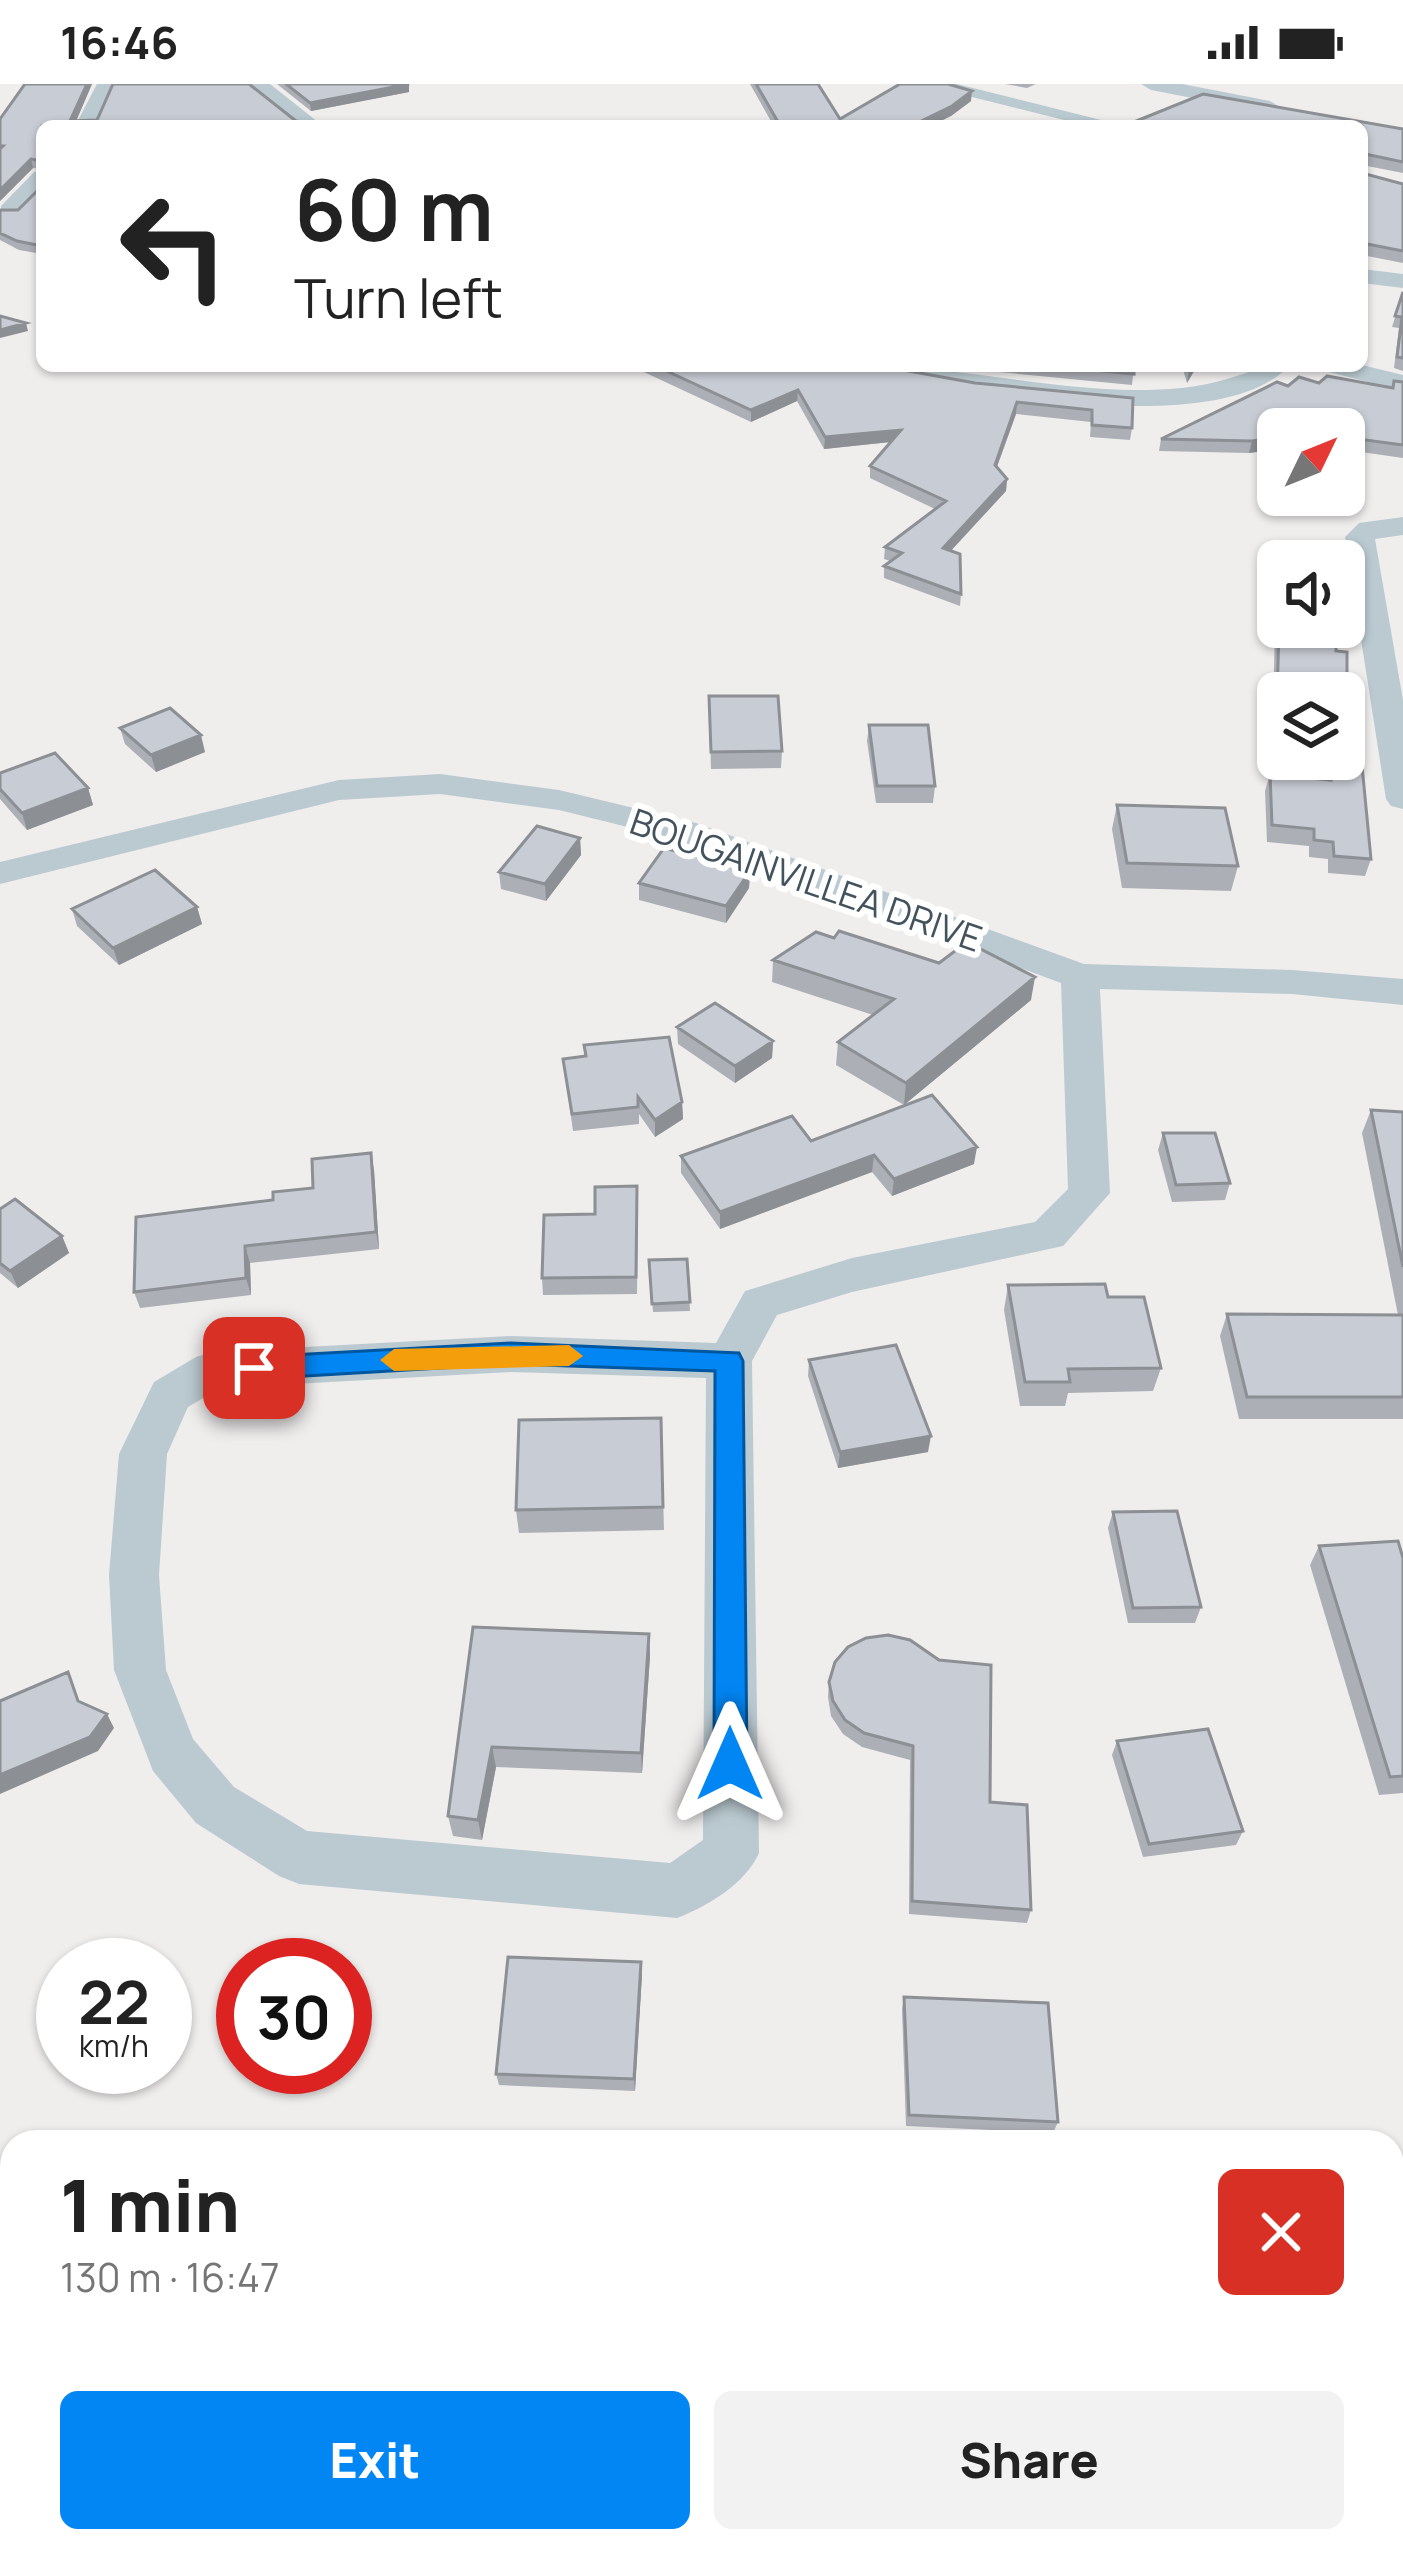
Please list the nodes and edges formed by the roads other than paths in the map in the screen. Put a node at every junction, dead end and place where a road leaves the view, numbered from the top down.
1 (107, 84) edge
2 (257, 84) edge
3 (930, 84) edge
4 (1151, 84) edge
5 (1300, 113) edge
6 (88, 120) edge
7 (305, 120) edge
8 (1089, 120) edge
9 (36, 184) edge
10 (12, 213) edge
11 (1368, 277) edge
12 (1403, 280) edge
13 (915, 372) edge
14 (1267, 372) edge
15 (1358, 372) edge
16 (1403, 383) edge
17 (1403, 526) edge
18 (1395, 689) edge
19 (1403, 799) edge
20 (0, 873) edge
21 (1080, 976) junction
22 (1403, 992) edge
23 (729, 1361) junction

1 - 6 street
2 - 7 street
3 - 8 street
4 - 5 street
9 - 10 street
11 - 12 street
13 - 14 street
15 - 16 street
17 - 18 street
18 - 19 street
20 - 21 street, BOUGAINVILLEA DRIVE
21 - 22 street, BOUGAINVILLEA DRIVE
21 - 23 street
23 - 23 street

